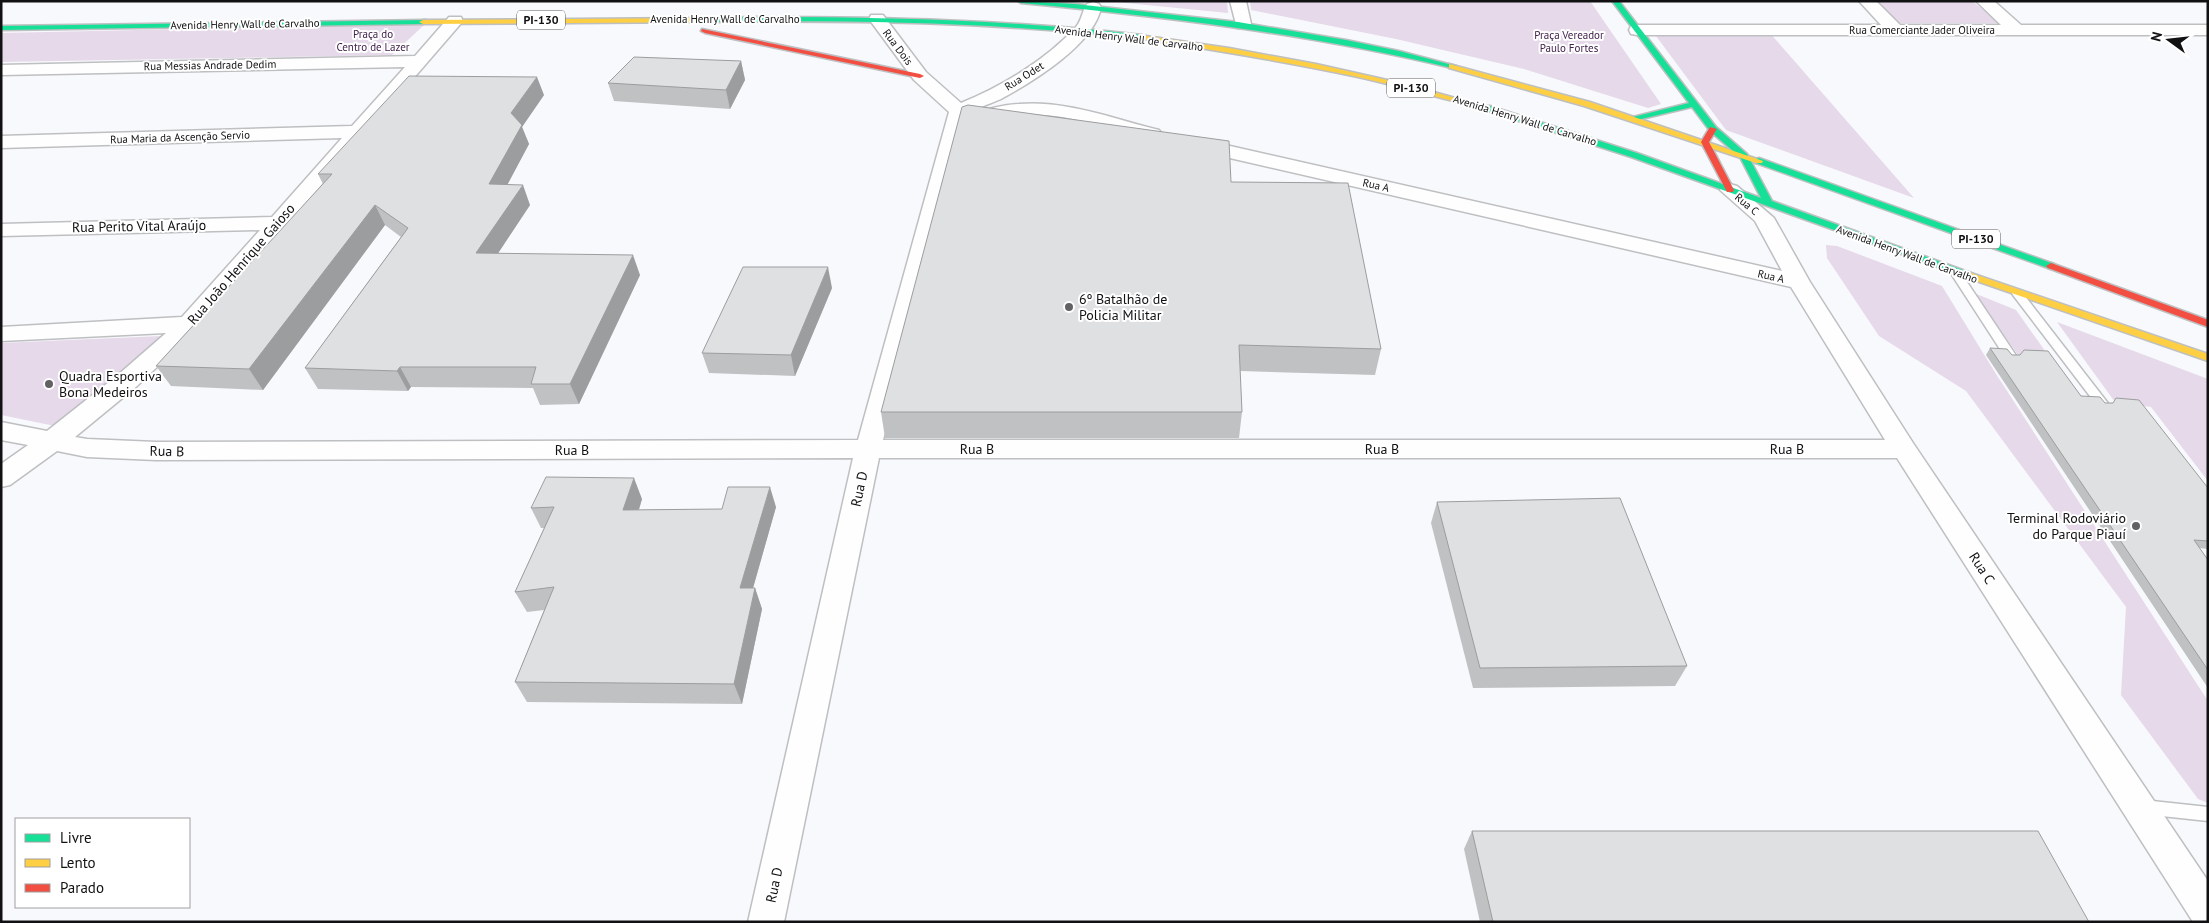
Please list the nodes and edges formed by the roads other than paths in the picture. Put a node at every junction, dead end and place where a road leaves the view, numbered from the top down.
1 (1021, 1) edge
2 (1238, 1) edge
3 (1615, 1) edge
4 (1867, 1) edge
5 (1984, 1) edge
6 (1093, 7) junction
7 (877, 19) junction
8 (692, 20) junction
9 (455, 21) junction
10 (1243, 24) junction
11 (1, 28) edge
12 (1081, 30) junction
13 (1637, 30) junction
14 (1895, 30) junction
15 (2017, 30) junction
16 (2208, 30) edge
17 (419, 61) junction
18 (1, 70) edge
19 (920, 76) junction
20 (1694, 104) junction
21 (956, 119) junction
22 (1636, 119) junction
23 (1713, 129) junction
24 (359, 132) junction
25 (1, 142) edge
26 (1705, 142) junction
27 (1744, 156) junction
28 (1730, 190) junction
29 (1766, 210) junction
30 (277, 223) junction
31 (1, 230) edge
32 (1955, 272) junction
33 (2047, 278) dead end
34 (1799, 282) junction
35 (2032, 283) dead end
36 (2017, 292) junction
37 (2167, 309) junction
38 (189, 324) junction
39 (2208, 324) edge
40 (1, 334) edge
41 (2011, 357) edge
42 (2208, 358) edge
43 (2103, 405) edge
44 (1, 431) edge
45 (51, 442) junction
46 (868, 449) junction
47 (1904, 449) junction
48 (1, 478) edge
49 (2139, 807) junction
50 (2208, 814) edge
51 (2208, 913) edge
52 (766, 922) edge

1 - 6 main road, Avenida Henry Wall de Carvalho / PI-130
2 - 10 street
3 - 13 main road
4 - 14 street
5 - 15 street
6 - 10 main road, Avenida Henry Wall de Carvalho / PI-130
6 - 12 street, Rua Odet
7 - 8 main road, Avenida Henry Wall de Carvalho / PI-130
7 - 12 main road, Avenida Henry Wall de Carvalho / PI-130
7 - 19 street, Rua Dois
8 - 9 main road, Avenida Henry Wall de Carvalho / PI-130
8 - 19 main road
9 - 11 main road, Avenida Henry Wall de Carvalho / PI-130
9 - 17 street, Rua João Henrique Gaioso
10 - 22 main road, Avenida Henry Wall de Carvalho / PI-130
12 - 21 street, Rua Odet
12 - 28 main road, Avenida Henry Wall de Carvalho / PI-130
13 - 14 street, Rua Comerciante Jader Oliveira
13 - 20 main road
14 - 15 street, Rua Comerciante Jader Oliveira
15 - 16 street, Rua Comerciante Jader Oliveira
17 - 18 street, Rua Messias Andrade Dedim
17 - 24 street, Rua João Henrique Gaioso
19 - 21 street
20 - 22 main road
20 - 23 main road
21 - 34 street, Rua A
21 - 46 street, Rua D
22 - 26 main road, Avenida Henry Wall de Carvalho / PI-130
23 - 26 main road
23 - 27 main road
24 - 25 street, Rua Maria da Ascenção Servio
24 - 30 street, Rua João Henrique Gaioso
26 - 27 main road, Avenida Henry Wall de Carvalho / PI-130
26 - 28 main road
27 - 29 main road
27 - 37 main road, Avenida Henry Wall de Carvalho / PI-130
28 - 29 street, Rua C
29 - 32 main road, Avenida Henry Wall de Carvalho
29 - 34 street, Rua C
30 - 31 street, Rua Perito Vital Araújo
30 - 38 street, Rua João Henrique Gaioso
32 - 36 main road, Avenida Henry Wall de Carvalho
32 - 41 lane
33 - 37 main road
34 - 47 street, Rua C
35 - 36 main road
36 - 42 main road, Avenida Henry Wall de Carvalho
36 - 43 lane
37 - 39 main road, Avenida Henry Wall de Carvalho / PI-130
38 - 40 street
38 - 45 street, Rua João Henrique Gaioso
44 - 45 street, Rua B
45 - 46 street, Rua B
45 - 48 street, Rua João Henrique Gaioso
46 - 47 street, Rua B
46 - 52 street, Rua D
47 - 49 street, Rua C
49 - 50 lane
49 - 51 street, Rua C

